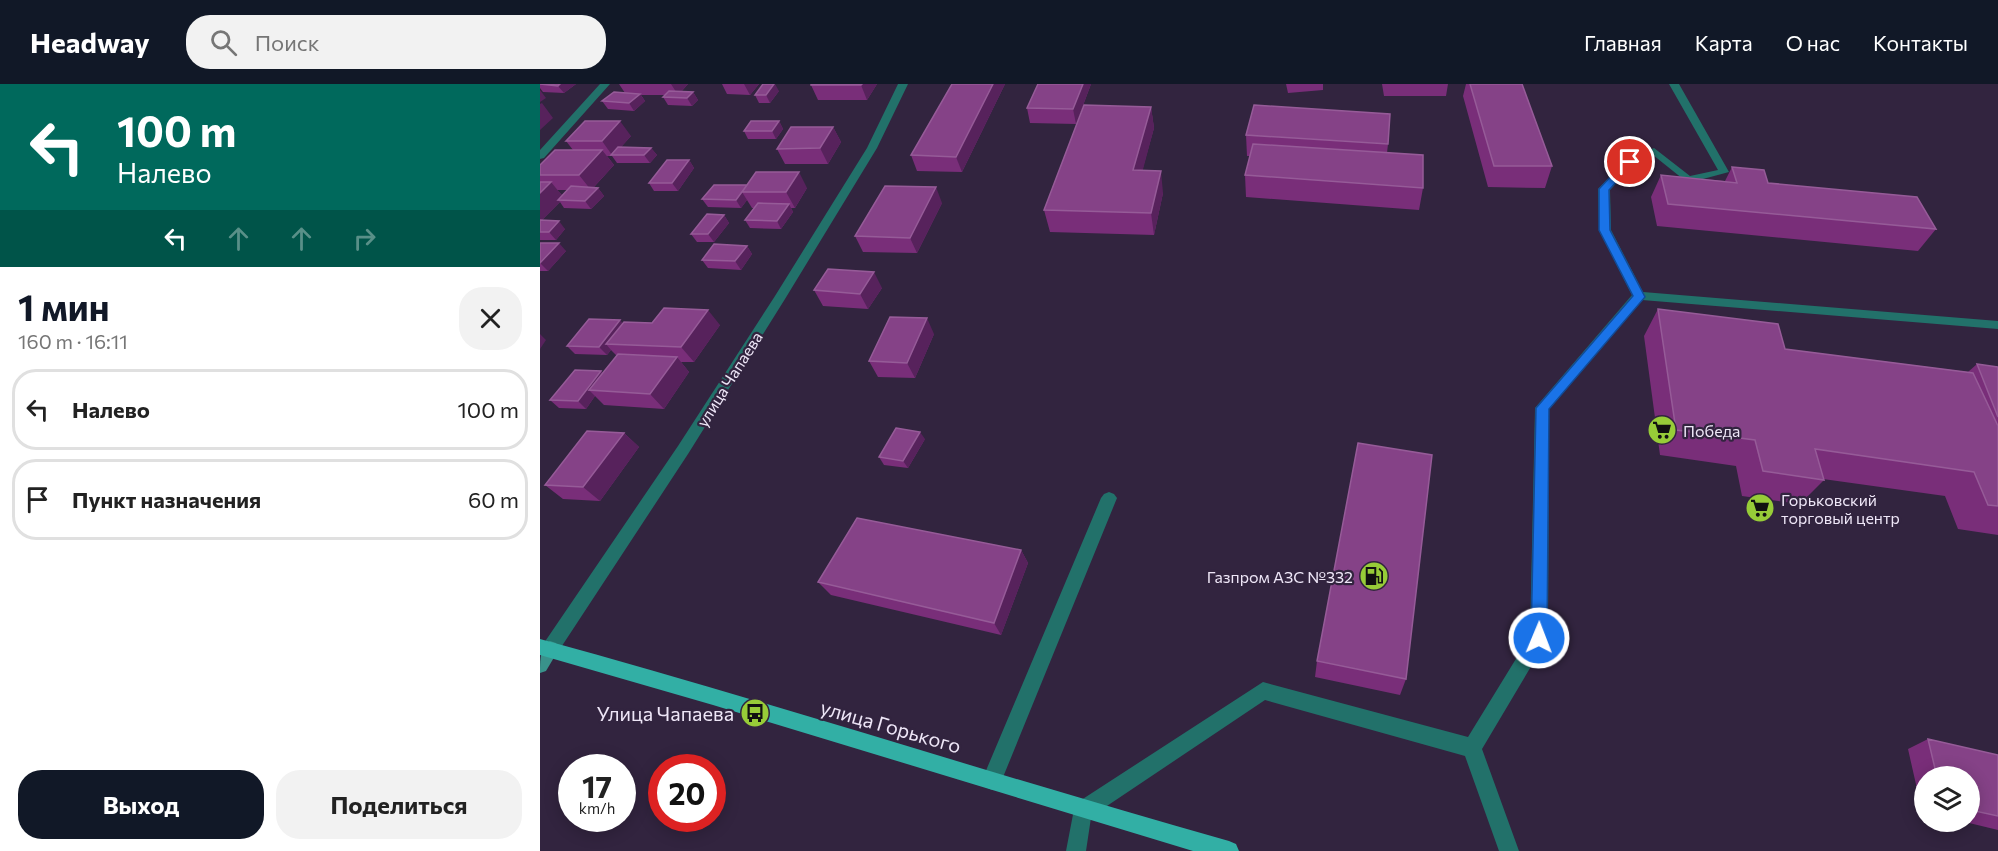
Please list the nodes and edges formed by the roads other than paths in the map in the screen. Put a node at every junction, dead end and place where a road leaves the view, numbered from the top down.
1 (605, 84) edge
2 (903, 84) edge
3 (1674, 84) edge
4 (540, 156) edge
5 (1639, 297) junction
6 (1998, 325) edge
7 (1109, 498) dead end
8 (543, 653) edge
9 (1472, 748) junction
10 (992, 780) junction
11 (1082, 811) junction
12 (1076, 851) edge
13 (1229, 851) edge
14 (1509, 851) edge

1 - 4 street
2 - 8 street, улица Чапаева
3 - 5 street
5 - 6 street
5 - 9 street
7 - 10 street
8 - 10 main road, улица Горького
9 - 11 street
9 - 14 street
10 - 11 main road, улица Горького
11 - 12 street
11 - 13 main road, улица Горького

